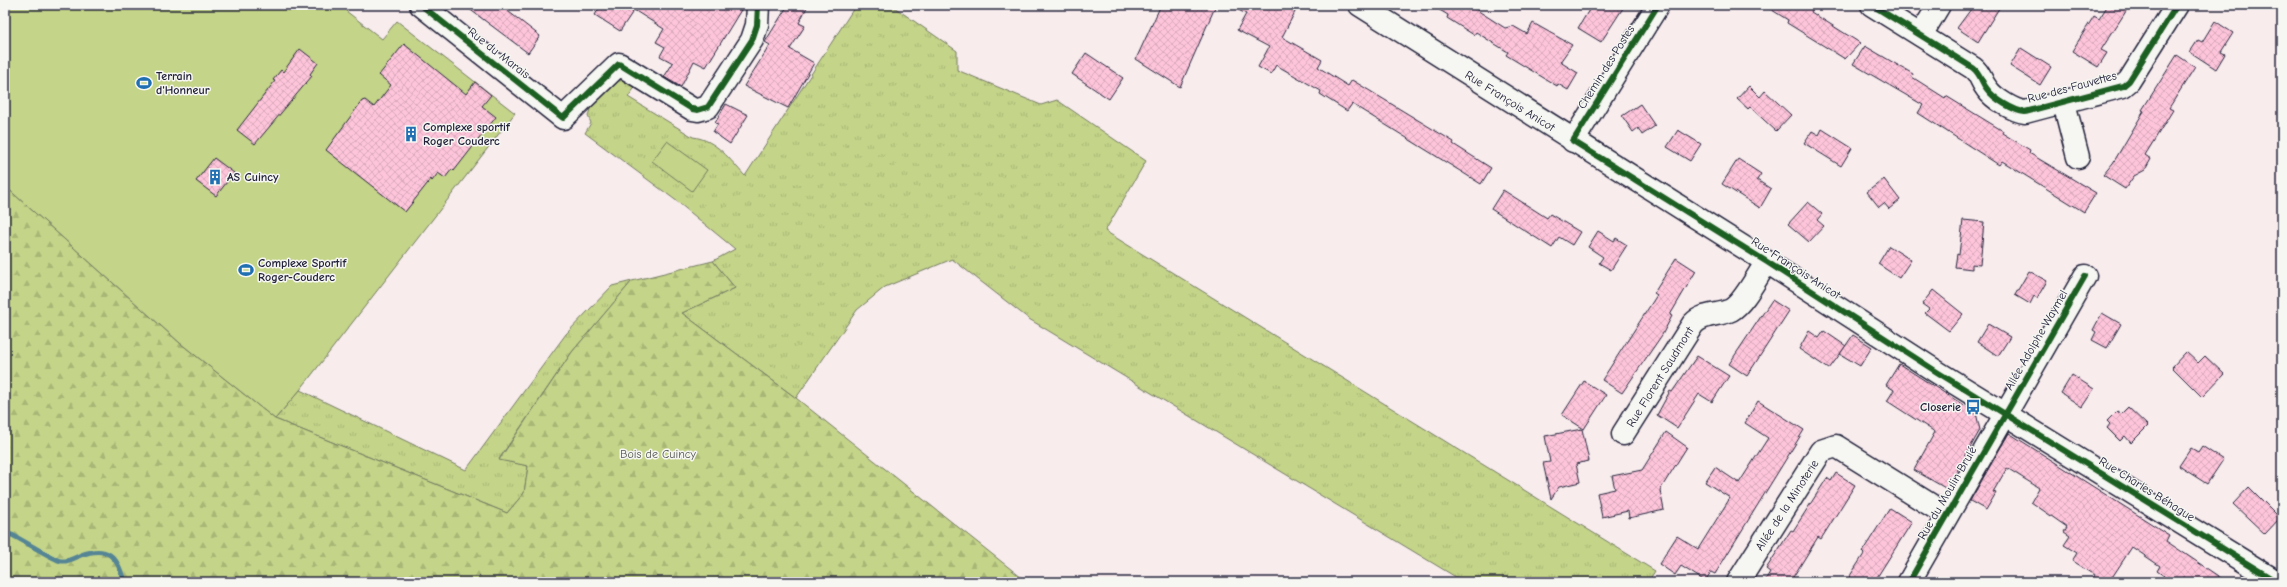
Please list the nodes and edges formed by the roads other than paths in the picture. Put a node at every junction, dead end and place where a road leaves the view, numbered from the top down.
1 (420, 5) edge
2 (758, 5) edge
3 (1658, 5) edge
4 (1872, 5) edge
5 (1939, 5) edge
6 (2177, 5) edge
7 (1369, 7) edge
8 (1920, 35) junction
9 (2064, 103) junction
10 (1573, 141) junction
11 (2078, 157) dead end
12 (1767, 262) junction
13 (2085, 276) dead end
14 (2006, 414) junction
15 (1623, 434) dead end
16 (1947, 515) junction
17 (1738, 582) edge
18 (1908, 582) edge
19 (2277, 582) edge

1 - 2 street, Rue du Marais
3 - 10 street, Chemin des Postes
4 - 8 street, Rue des Fauvettes
5 - 8 street
6 - 9 street, Rue des Fauvettes
7 - 10 street, Rue François Anicot
8 - 9 street, Rue des Fauvettes
9 - 11 street, Rue des Fauvettes
10 - 12 street, Rue François Anicot
12 - 14 street, Rue François Anicot
12 - 15 street, Rue Florent Saudmont
13 - 14 street, Allée Adolphe Waymel
14 - 16 street, Rue du Moulin Brulé
14 - 19 street, Rue Charles Béhague
16 - 17 street, Allée de la Minoterie
16 - 18 street, Rue du Moulin Brulé

